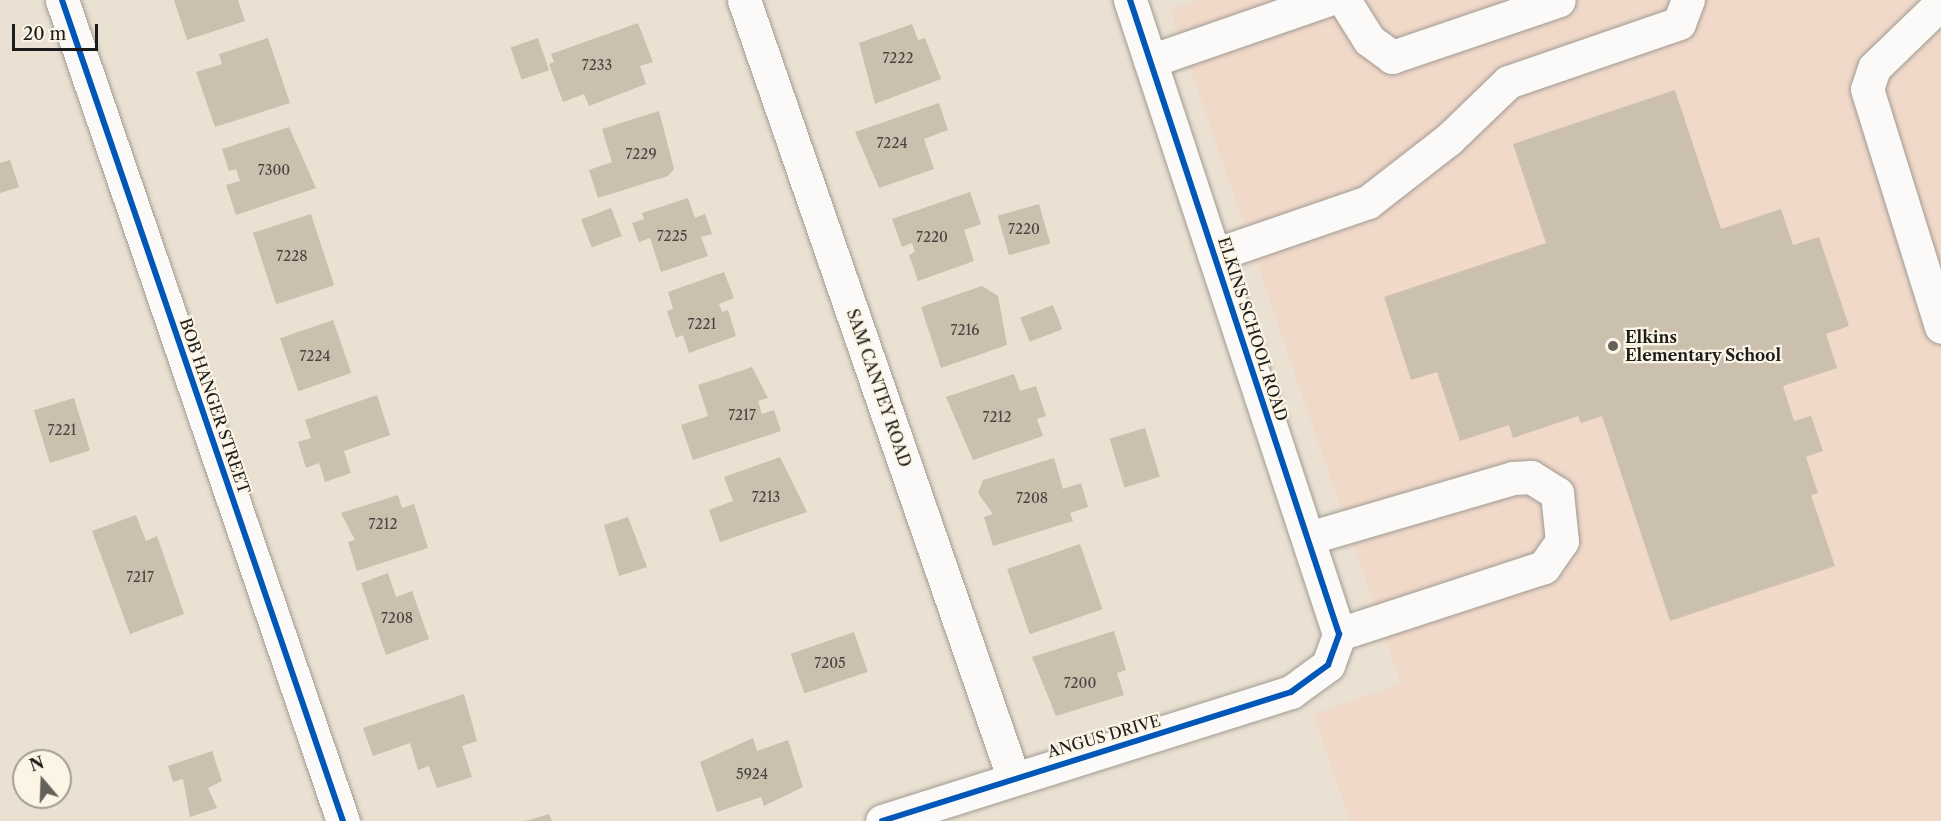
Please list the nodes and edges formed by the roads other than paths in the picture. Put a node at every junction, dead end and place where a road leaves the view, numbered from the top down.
1 (62, 0) edge
2 (744, 0) edge
3 (1130, 0) edge
4 (1326, 0) edge
5 (1344, 0) edge
6 (1559, 0) edge
7 (1688, 0) edge
8 (1941, 3) edge
9 (1150, 61) junction
10 (1214, 255) junction
11 (1941, 327) edge
12 (1308, 538) junction
13 (1339, 634) junction
14 (1013, 777) junction
15 (343, 821) edge
16 (882, 821) edge

1 - 15 street, BOB HANGER STREET
2 - 14 street, SAM CANTEY ROAD
3 - 9 street, ELKINS SCHOOL ROAD
4 - 9 street
5 - 6 street
7 - 10 street
8 - 11 street
9 - 10 street, ELKINS SCHOOL ROAD
10 - 12 street, ELKINS SCHOOL ROAD
12 - 13 street, ELKINS SCHOOL ROAD
12 - 13 street
13 - 14 street, ANGUS DRIVE
14 - 16 street, ANGUS DRIVE

